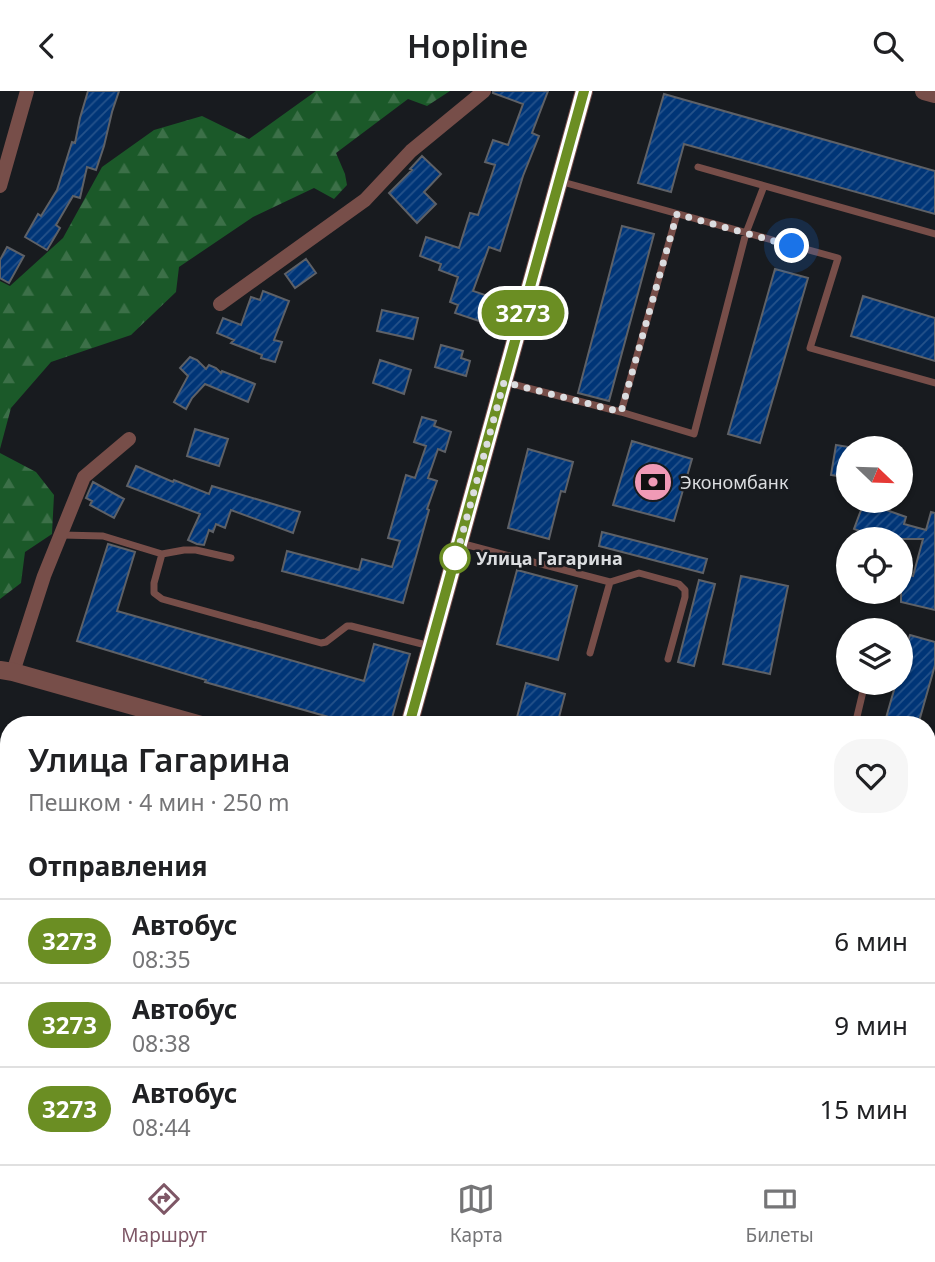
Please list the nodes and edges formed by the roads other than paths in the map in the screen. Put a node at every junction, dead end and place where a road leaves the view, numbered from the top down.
1 (27, 91) edge
2 (484, 91) edge
3 (584, 91) edge
4 (925, 91) edge
5 (935, 94) edge
6 (698, 167) dead end
7 (559, 181) junction
8 (0, 186) edge
9 (764, 186) junction
10 (677, 214) junction
11 (746, 233) junction
12 (935, 234) edge
13 (220, 304) dead end
14 (504, 382) junction
15 (935, 383) edge
16 (621, 412) junction
17 (129, 439) dead end
18 (61, 535) junction
19 (459, 543) junction
20 (162, 554) junction
21 (231, 558) dead end
22 (610, 582) junction
23 (431, 646) junction
24 (590, 653) dead end
25 (668, 659) dead end
26 (7, 671) edge
27 (861, 695) edge
28 (169, 716) edge
29 (412, 716) edge
30 (857, 716) edge

1 - 8 street
2 - 13 street
3 - 7 street
4 - 5 street
6 - 9 lane
7 - 10 lane
7 - 14 street
9 - 11 lane
9 - 12 lane
10 - 11 lane
10 - 16 lane
11 - 15 lane
11 - 16 lane
14 - 16 lane
14 - 19 street
17 - 18 street
18 - 20 lane
18 - 26 street
19 - 22 lane
19 - 23 street
20 - 21 lane
20 - 23 lane
22 - 24 lane
22 - 25 lane
23 - 29 street
26 - 28 street
27 - 30 lane

